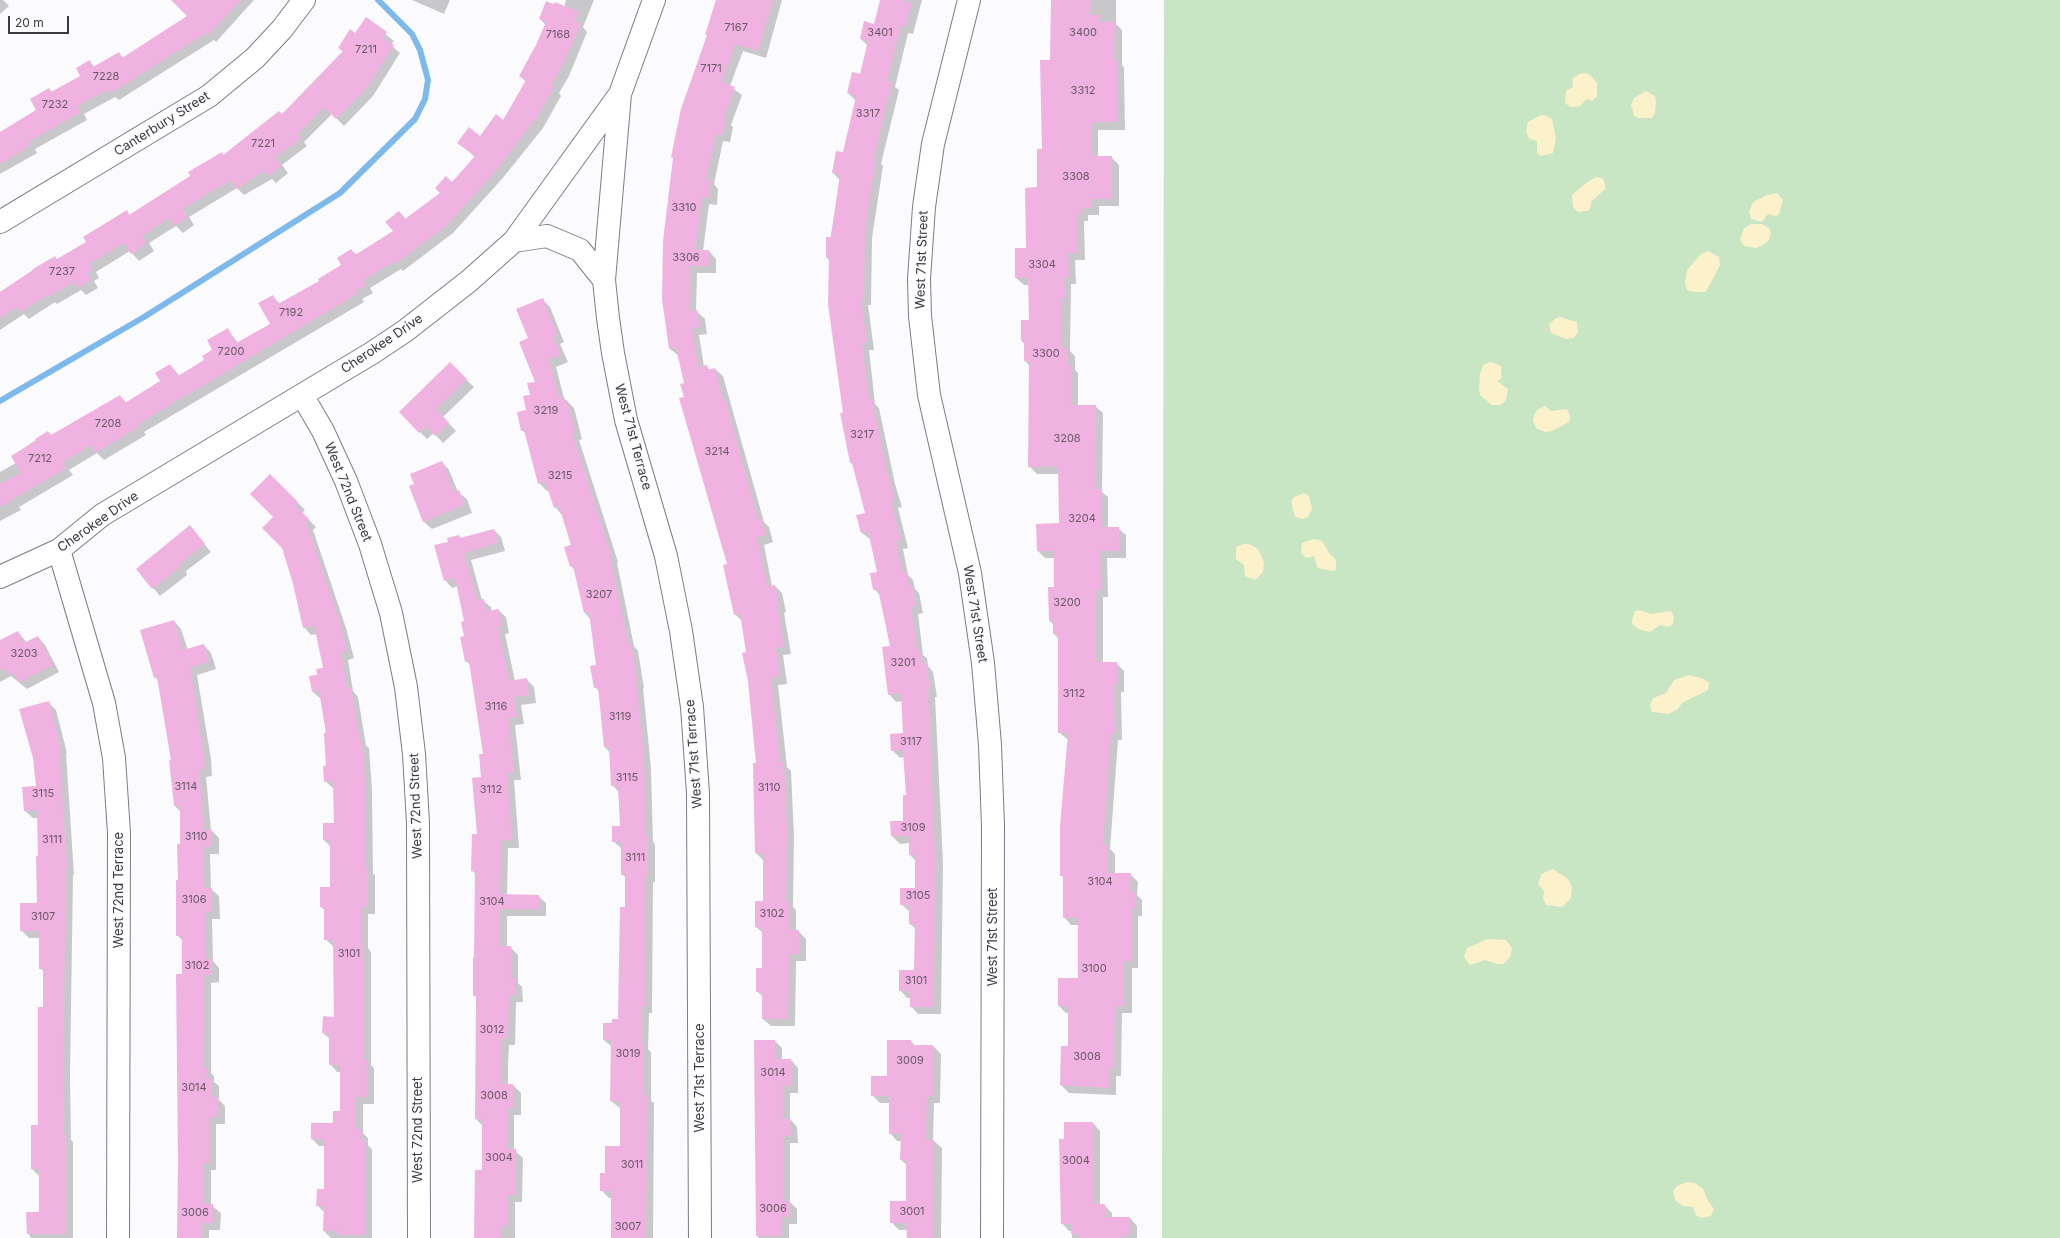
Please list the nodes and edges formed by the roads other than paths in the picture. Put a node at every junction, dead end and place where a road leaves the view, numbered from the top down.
1 (304, 0) edge
2 (654, 0) edge
3 (970, 0) edge
4 (620, 94) junction
5 (0, 222) edge
6 (514, 241) junction
7 (604, 280) junction
8 (302, 394) junction
9 (59, 550) junction
10 (0, 577) edge
11 (118, 1238) edge
12 (418, 1238) edge
13 (700, 1238) edge
14 (992, 1238) edge

1 - 5 street, Canterbury Street
2 - 4 street, Cherokee Drive
3 - 14 street, West 71st Street
4 - 6 street, Cherokee Drive
4 - 7 street, West 71st Terrace
6 - 7 street
6 - 8 street, Cherokee Drive
7 - 13 street, West 71st Terrace
8 - 9 street, Cherokee Drive
8 - 12 street, West 72nd Street
9 - 10 street, Cherokee Drive
9 - 11 street, West 72nd Terrace

